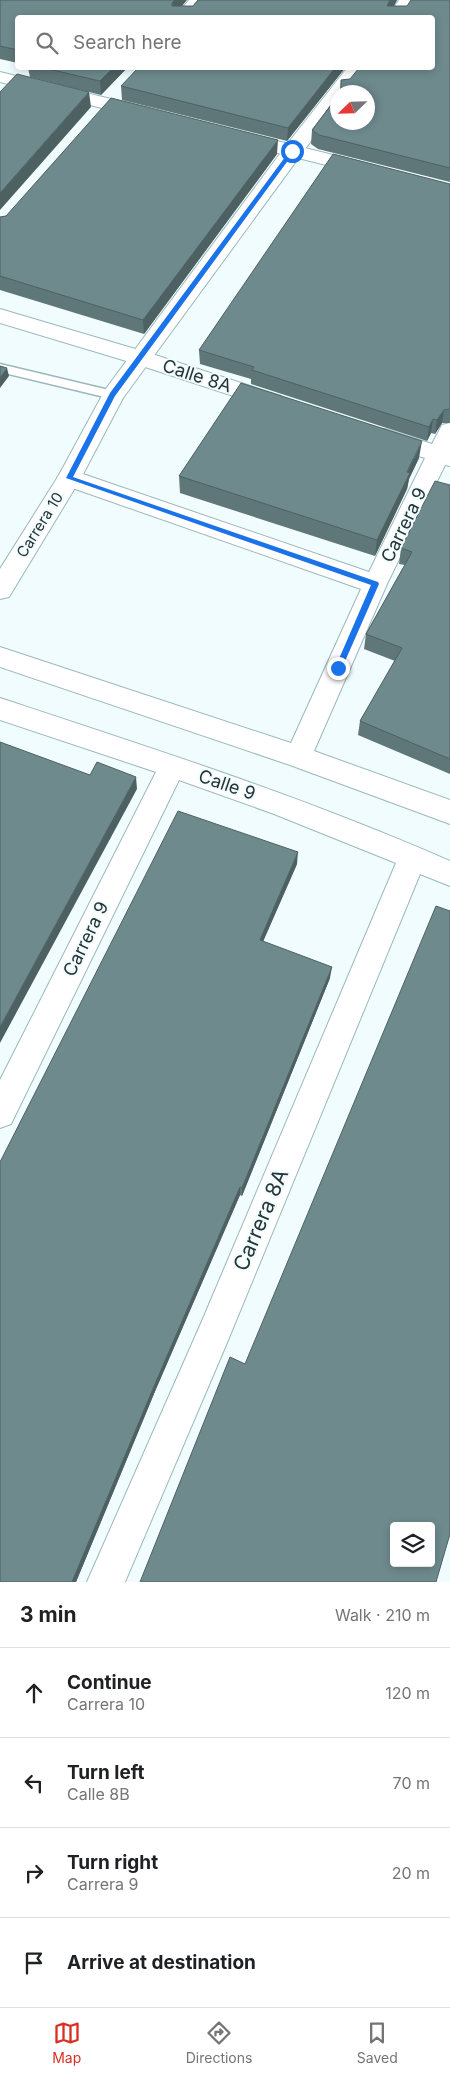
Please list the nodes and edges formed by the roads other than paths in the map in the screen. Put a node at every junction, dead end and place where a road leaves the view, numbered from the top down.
1 (198, 0) edge
2 (408, 0) edge
3 (185, 15) edge
4 (397, 15) edge
5 (354, 70) edge
6 (0, 77) edge
7 (119, 89) dead end
8 (100, 111) junction
9 (162, 118) edge
10 (227, 134) edge
11 (292, 151) junction
12 (385, 174) edge
13 (0, 316) edge
14 (141, 358) junction
15 (0, 368) edge
16 (113, 395) junction
17 (290, 406) edge
18 (364, 430) edge
19 (450, 431) edge
20 (444, 456) edge
21 (69, 478) junction
22 (375, 584) junction
23 (0, 590) edge
24 (0, 657) edge
25 (0, 709) edge
26 (298, 757) junction
27 (172, 766) junction
28 (450, 812) edge
29 (413, 857) junction
30 (450, 874) edge
31 (0, 1113) edge
32 (106, 1582) edge

1 - 3 street
2 - 4 street
5 - 11 street, Carrera 10
6 - 8 street
7 - 8 street
8 - 9 street
10 - 11 street
11 - 12 street
11 - 14 street, Carrera 10
13 - 14 street, Calle 8A
14 - 16 street, Carrera 10
14 - 17 street, Calle 8A
15 - 16 lane
16 - 21 street, Carrera 10
18 - 20 street
19 - 20 street, Carrera 9
20 - 22 street, Carrera 9
21 - 22 street
21 - 23 street, Carrera 10
22 - 26 street, Carrera 9
24 - 26 street
25 - 27 street, Calle 9
26 - 28 street
27 - 29 street, Calle 9
27 - 31 street, Carrera 9
29 - 30 street, Calle 9
29 - 32 street, Carrera 8A

